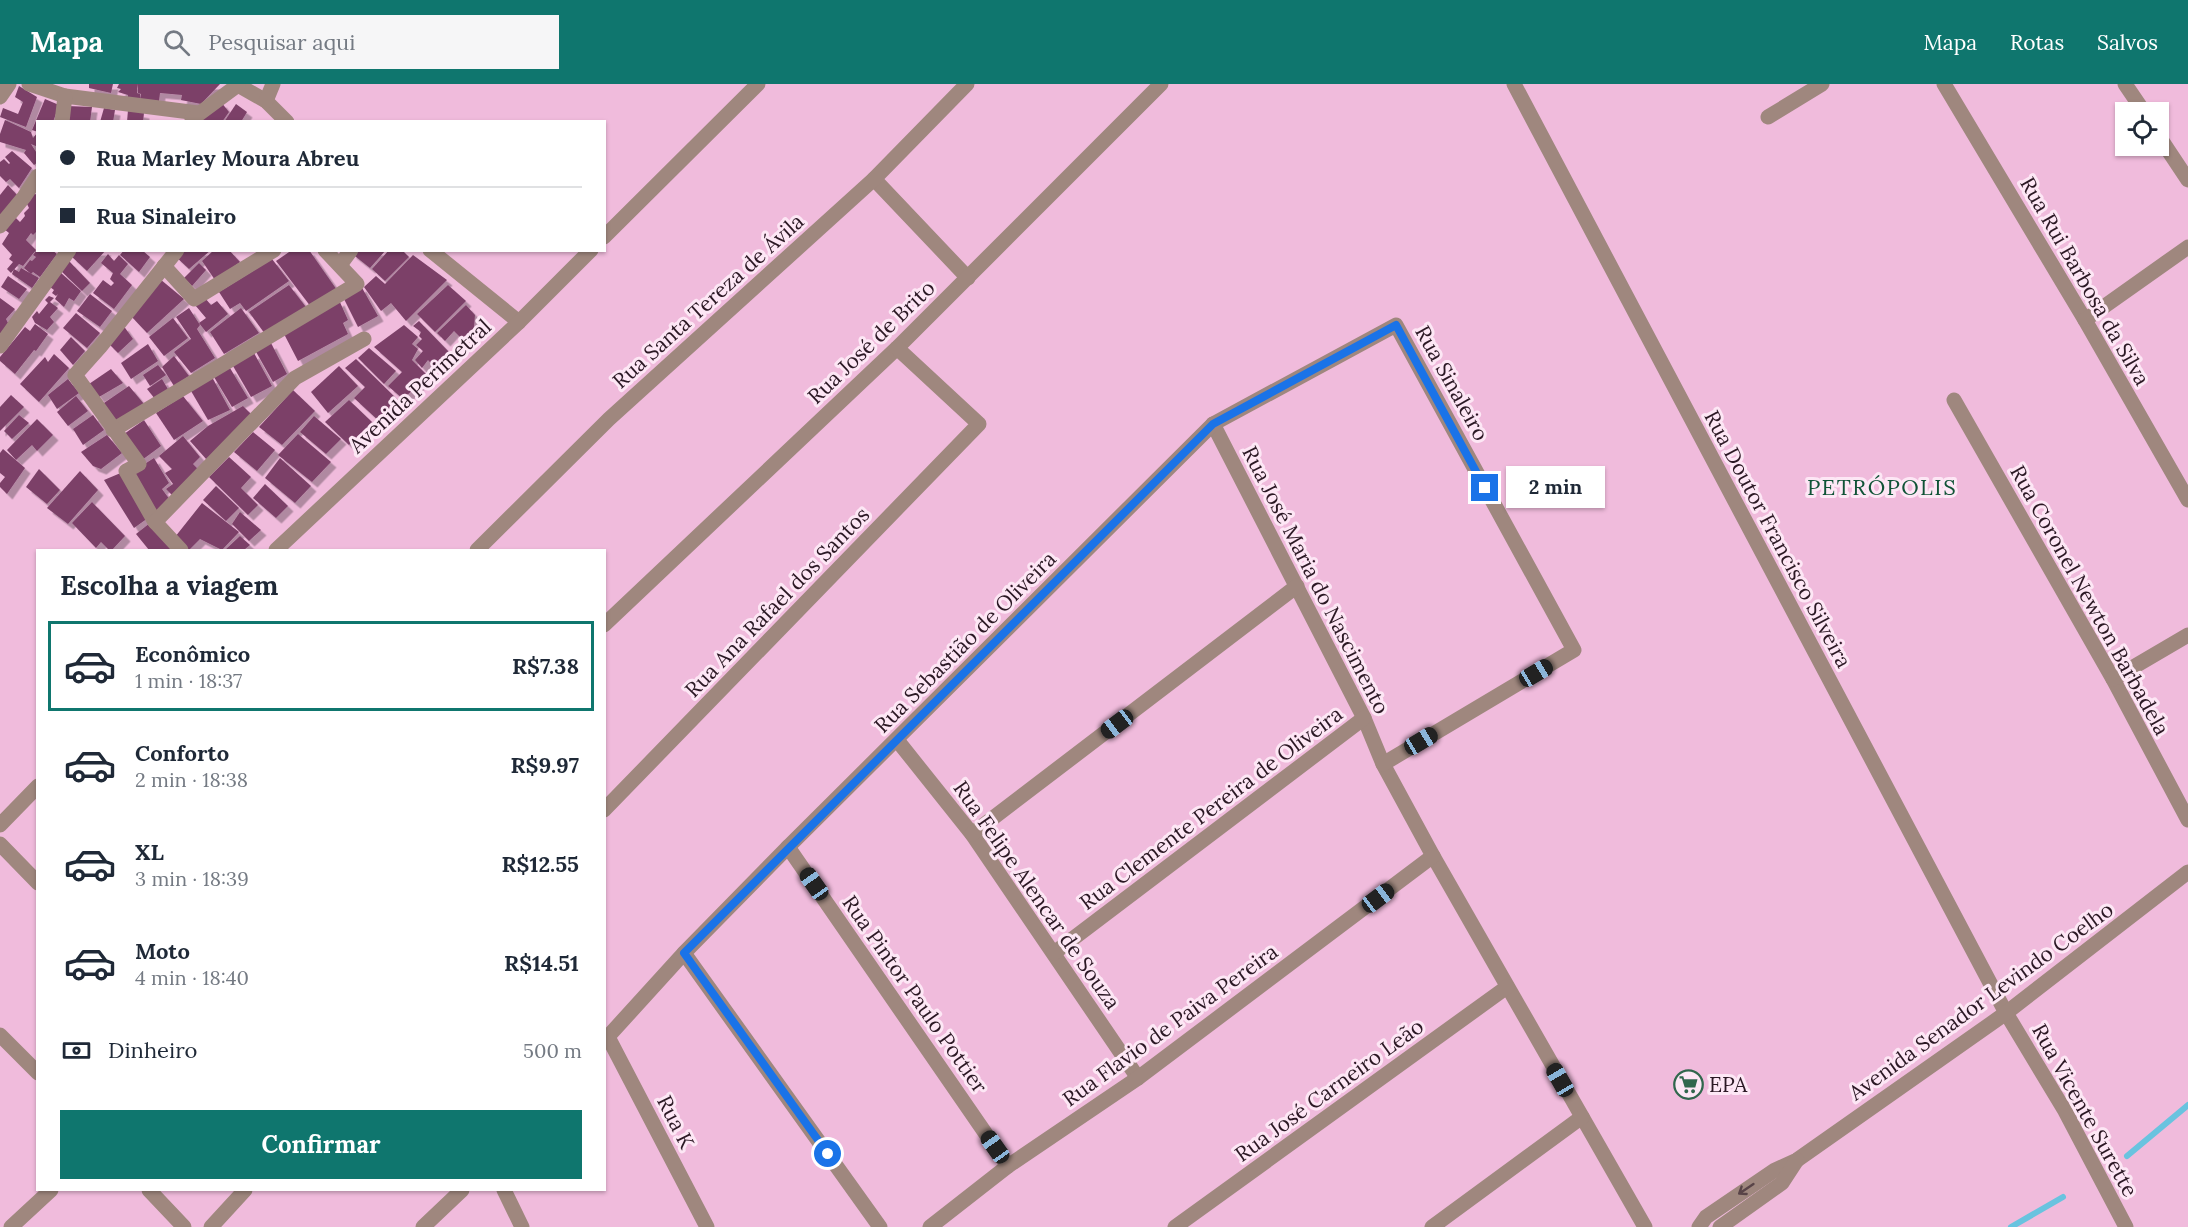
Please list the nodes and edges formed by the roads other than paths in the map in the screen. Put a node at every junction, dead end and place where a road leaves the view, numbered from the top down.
1 (9, 84) edge
2 (29, 84) edge
3 (237, 84) edge
4 (273, 84) edge
5 (758, 84) edge
6 (968, 84) edge
7 (1161, 84) edge
8 (1514, 84) edge
9 (1822, 84) edge
10 (1944, 84) edge
11 (2125, 84) edge
12 (65, 96) junction
13 (0, 97) edge
14 (266, 101) junction
15 (2137, 102) edge
16 (193, 117) edge
17 (1768, 117) dead end
18 (62, 120) edge
19 (285, 120) edge
20 (2169, 152) edge
21 (36, 179) edge
22 (874, 179) junction
23 (2188, 180) edge
24 (0, 226) edge
25 (606, 235) edge
26 (2188, 247) edge
27 (68, 252) edge
28 (175, 252) edge
29 (271, 252) edge
30 (327, 252) edge
31 (350, 252) edge
32 (432, 252) edge
33 (589, 252) edge
34 (340, 265) junction
35 (164, 266) junction
36 (968, 278) junction
37 (2085, 320) junction
38 (519, 322) junction
39 (1396, 325) joint
40 (364, 339) dead end
41 (0, 346) edge
42 (897, 348) junction
43 (1954, 400) dead end
44 (1213, 424) junction
45 (113, 430) junction
46 (2188, 500) edge
47 (155, 522) junction
48 (179, 549) edge
49 (277, 549) edge
50 (478, 549) edge
51 (1297, 586) junction
52 (606, 623) edge
53 (2188, 635) edge
54 (2113, 679) junction
55 (1365, 718) junction
56 (897, 740) junction
57 (1383, 764) junction
58 (36, 788) edge
59 (606, 808) edge
60 (2188, 820) edge
61 (0, 825) edge
62 (972, 834) junction
63 (0, 844) edge
64 (788, 847) junction
65 (1433, 856) junction
66 (2188, 872) edge
67 (36, 881) edge
68 (684, 953) junction
69 (1054, 953) junction
70 (1507, 987) junction
71 (2006, 1013) junction
72 (0, 1035) edge
73 (606, 1039) edge
74 (36, 1071) edge
75 (1138, 1078) junction
76 (1582, 1117) junction
77 (1797, 1160) junction
78 (1008, 1166) junction
79 (50, 1191) edge
80 (150, 1191) edge
81 (244, 1191) edge
82 (461, 1191) edge
83 (504, 1191) edge
84 (11, 1227) edge
85 (184, 1227) edge
86 (211, 1227) edge
87 (423, 1227) edge
88 (522, 1227) edge
89 (707, 1227) edge
90 (880, 1227) edge
91 (930, 1227) edge
92 (1175, 1227) edge
93 (1432, 1227) edge
94 (1645, 1227) edge
95 (1699, 1227) edge
96 (1720, 1227) edge
97 (2126, 1227) edge

1 - 13 street
2 - 12 street
3 - 14 street
3 - 16 street
4 - 14 street
5 - 25 street
6 - 22 street, Rua Santa Tereza de Ávila
7 - 36 street, Rua José de Brito
8 - 71 street, Rua Doutor Francisco Silveira
9 - 17 street
10 - 37 street, Rua Rui Barbosa da Silva
11 - 15 street
12 - 16 street
12 - 18 street
14 - 19 street
20 - 23 street
21 - 24 street
22 - 36 street
22 - 50 street, Rua Santa Tereza de Ávila
26 - 37 street
27 - 41 street
28 - 35 street
29 - 35 street
30 - 34 street
31 - 34 street
32 - 38 street
33 - 38 street, Avenida Perimetral
34 - 45 street
35 - 45 street
36 - 42 street, Rua José de Brito
37 - 46 street, Rua Rui Barbosa da Silva
38 - 49 street, Avenida Perimetral
39 - 44 street, Rua Sebastião de Oliveira
39 - 57 street, Rua Sinaleiro
40 - 47 street
42 - 52 street, Rua José de Brito
42 - 59 street, Rua Ana Rafael dos Santos
43 - 54 street, Rua Coronel Newton Barbadela
44 - 51 street, Rua José Maria do Nascimento
44 - 56 street, Rua Sebastião de Oliveira
45 - 47 street
47 - 48 street
51 - 55 street, Rua José Maria do Nascimento
51 - 62 street
53 - 54 street
54 - 60 street, Rua Coronel Newton Barbadela
55 - 57 street, Rua José Maria do Nascimento
55 - 69 street, Rua Clemente Pereira de Oliveira
56 - 62 street, Rua Felipe Alencar de Souza
56 - 64 street, Rua Sebastião de Oliveira
57 - 65 street, Rua José Maria do Nascimento
58 - 61 street
62 - 69 street, Rua Felipe Alencar de Souza
63 - 67 street
64 - 68 street, Rua Sebastião de Oliveira
64 - 78 street, Rua Pintor Paulo Pottier
65 - 70 street, Rua José Maria do Nascimento
65 - 75 street, Rua Flavio de Paiva Pereira
66 - 71 street, Avenida Senador Levindo Coelho
68 - 73 street, Rua Sebastião de Oliveira
68 - 90 street
69 - 75 street, Rua Felipe Alencar de Souza
70 - 76 street, Rua José Maria do Nascimento
70 - 92 street, Rua José Carneiro Leão
71 - 77 street, Avenida Senador Levindo Coelho
71 - 97 street, Rua Vicente Surette
72 - 74 street
73 - 89 street, Rua K
75 - 78 street, Rua Flavio de Paiva Pereira
76 - 93 street
76 - 94 street, Rua José Maria do Nascimento
77 -> 95 street, Avenida Senador Levindo Coelho
77 - 96 street, Avenida Senador Levindo Coelho
78 - 91 street, Rua Flavio de Paiva Pereira
79 - 84 street
80 - 85 street
81 - 86 street
82 - 87 street
83 - 88 street

